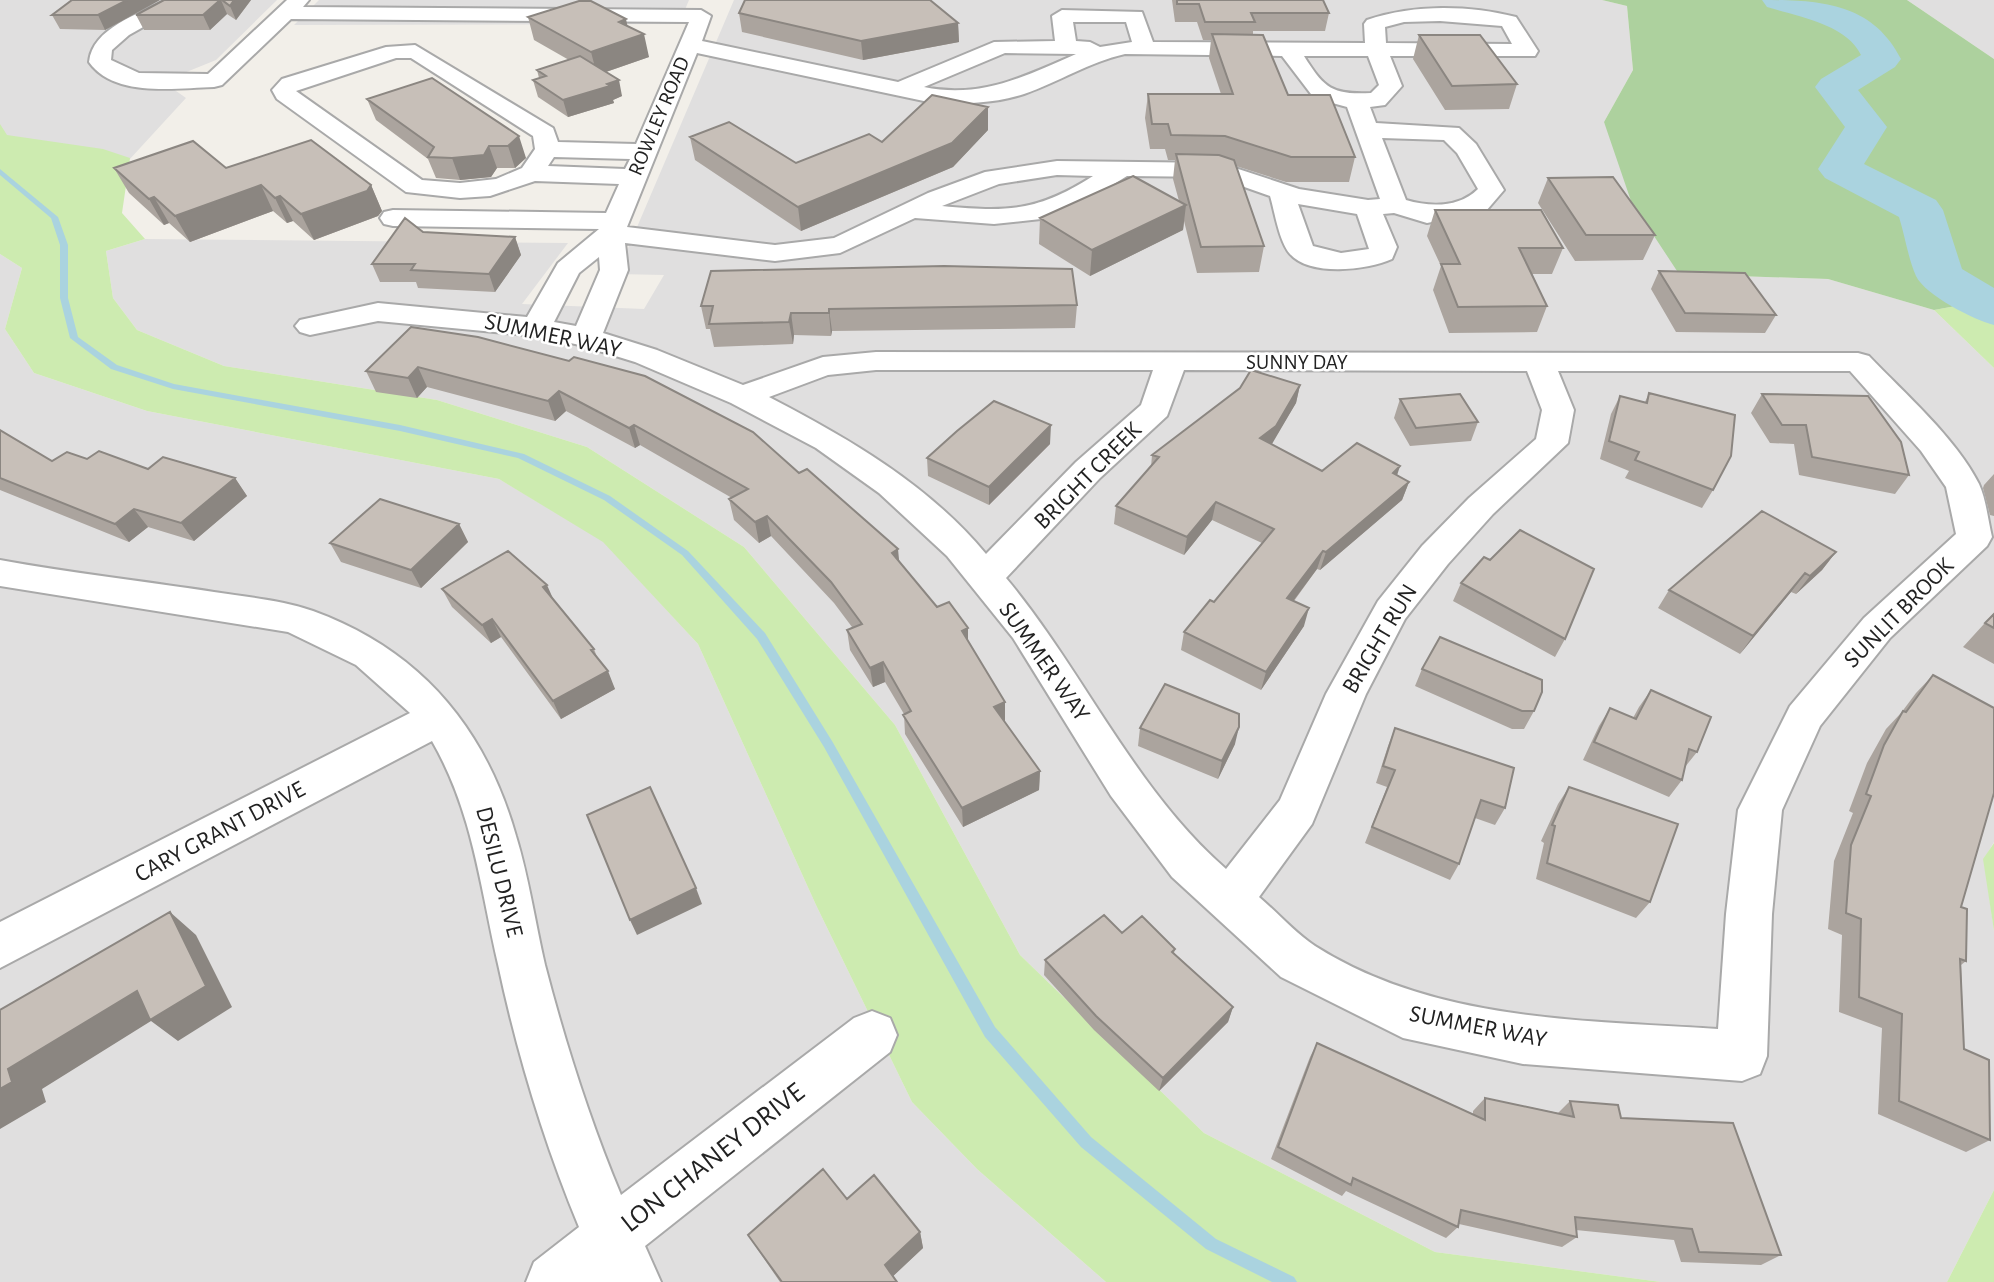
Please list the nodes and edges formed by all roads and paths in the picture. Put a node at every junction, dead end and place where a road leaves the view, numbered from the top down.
1 (181, 0) edge
2 (292, 6) edge
3 (705, 8) edge
4 (689, 45) junction
5 (1066, 48) junction
6 (1135, 48) junction
7 (1289, 49) junction
8 (1376, 50) junction
9 (901, 89) junction
10 (1356, 102) junction
11 (1367, 130) junction
12 (557, 150) junction
13 (645, 152) junction
14 (1122, 169) junction
15 (543, 173) junction
16 (634, 177) junction
17 (1280, 192) junction
18 (1395, 205) junction
19 (1368, 208) junction
20 (915, 211) junction
21 (393, 218) dead end
22 (613, 227) junction
23 (557, 291) junction
24 (606, 291) junction
25 (310, 326) dead end
26 (536, 327) junction
27 (586, 337) junction
28 (1171, 362) junction
29 (1858, 362) joint
30 (1540, 364) junction
31 (742, 396) junction
32 (0, 573) edge
33 (984, 577) junction
34 (439, 717) junction
35 (1228, 899) junction
36 (0, 946) edge
37 (872, 1035) dead end
38 (1742, 1056) joint
39 (622, 1260) edge
40 (554, 1282) edge

1 - 2 street
2 - 3 street
3 - 4 street, ROWLEY ROAD
4 - 9 street
4 - 13 street, ROWLEY ROAD
5 - 6 street
5 - 6 street
5 - 9 street
6 - 7 street
6 - 9 street
7 - 8 street
7 - 10 street
8 - 8 street
8 - 10 street
10 - 11 street
11 - 18 street
11 - 18 street
12 - 13 street
12 - 15 street
12 - 15 street
13 - 16 street, ROWLEY ROAD
14 - 17 street
14 - 20 street
14 - 20 street
15 - 16 street
16 - 22 street, ROWLEY ROAD
17 - 19 street
17 - 19 street
18 - 19 street
20 - 22 street
21 - 22 street
22 - 23 street, ROWLEY ROAD
22 - 24 street, ROWLEY ROAD
23 - 24 street
23 - 26 street, ROWLEY ROAD
24 - 27 street, ROWLEY ROAD
25 - 26 street, SUMMER WAY
26 - 27 street, SUMMER WAY
27 - 31 street, SUMMER WAY
28 - 30 street, SUNNY DAY
28 - 31 street, SUNNY DAY
28 - 33 street, BRIGHT CREEK
29 - 30 street, SUNNY DAY
29 - 38 street, SUNLIT BROOK
30 - 35 street, BRIGHT RUN
31 - 33 street, SUMMER WAY
32 - 34 street, DESILU DRIVE
33 - 35 street, SUMMER WAY
34 - 36 street, CARY GRANT DRIVE
34 - 39 street, DESILU DRIVE
35 - 38 street, SUMMER WAY
37 - 39 street, LON CHANEY DRIVE
39 - 40 street, LON CHANEY DRIVE

